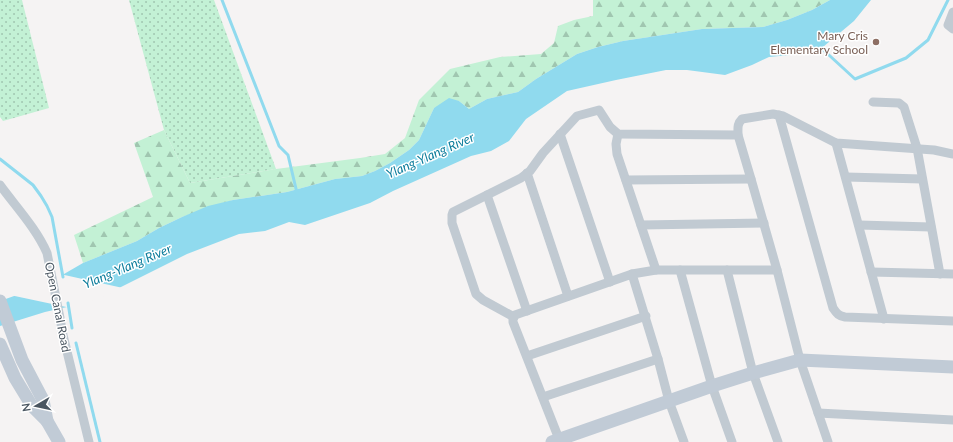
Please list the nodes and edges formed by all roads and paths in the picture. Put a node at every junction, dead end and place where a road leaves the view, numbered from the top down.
1 (953, 12) edge
2 (953, 29) edge
3 (873, 102) dead end
4 (779, 115) junction
5 (560, 134) junction
6 (618, 134) junction
7 (738, 135) junction
8 (836, 143) junction
9 (917, 148) junction
10 (953, 154) edge
11 (527, 173) junction
12 (846, 177) junction
13 (752, 179) junction
14 (922, 179) junction
15 (626, 180) junction
16 (0, 185) edge
17 (487, 195) junction
18 (764, 223) junction
19 (641, 225) junction
20 (858, 225) junction
21 (931, 227) junction
22 (656, 270) junction
23 (680, 270) junction
24 (727, 270) junction
25 (777, 270) junction
26 (872, 272) junction
27 (632, 274) junction
28 (940, 274) junction
29 (953, 274) edge
30 (610, 282) junction
31 (568, 296) junction
32 (0, 301) edge
33 (527, 311) junction
34 (646, 316) junction
35 (514, 317) junction
36 (884, 319) junction
37 (953, 321) edge
38 (0, 344) edge
39 (526, 356) junction
40 (658, 359) junction
41 (800, 360) junction
42 (953, 366) edge
43 (753, 373) junction
44 (712, 386) junction
45 (542, 397) junction
46 (669, 401) junction
47 (818, 413) junction
48 (953, 420) edge
49 (47, 421) junction
50 (556, 441) edge
51 (59, 442) edge
52 (89, 442) edge
53 (684, 442) edge
54 (732, 442) edge
55 (778, 442) edge
56 (828, 442) edge

1 - 2 street
3 - 9 street
4 - 7 street
4 - 8 street
4 - 36 street
5 - 6 street
5 - 11 street
5 - 30 street
6 - 7 street
6 - 15 street
7 - 13 street
8 - 9 street
8 - 12 street
9 - 10 street
9 - 14 street
11 - 17 street
11 - 31 street
12 - 14 street
12 - 20 street
13 - 15 street
13 - 18 street
14 - 21 street
15 - 19 street
16 - 52 street, Open Canal Road
17 - 33 street
17 - 35 street
18 - 19 street
18 - 25 street
19 - 22 street
20 - 21 street
20 - 26 street
21 - 28 street
22 - 23 street
22 - 27 street
23 - 24 street
23 - 44 street
24 - 25 street
24 - 43 street
25 - 41 street
26 - 28 street
26 - 36 street
27 - 30 street
27 - 34 street
28 - 29 street
30 - 31 street
31 - 33 street
32 - 49 street
33 - 35 street
34 - 39 street
34 - 40 street
35 - 39 street
36 - 37 street
38 - 49 street
39 - 45 street
40 - 45 street
40 - 46 street
41 - 42 street
41 - 43 street
41 - 47 street
43 - 44 street
43 - 55 street
44 - 46 street
44 - 54 street
45 - 50 street
46 - 50 street
46 - 53 street
47 - 48 street
47 - 56 street
49 - 51 street

